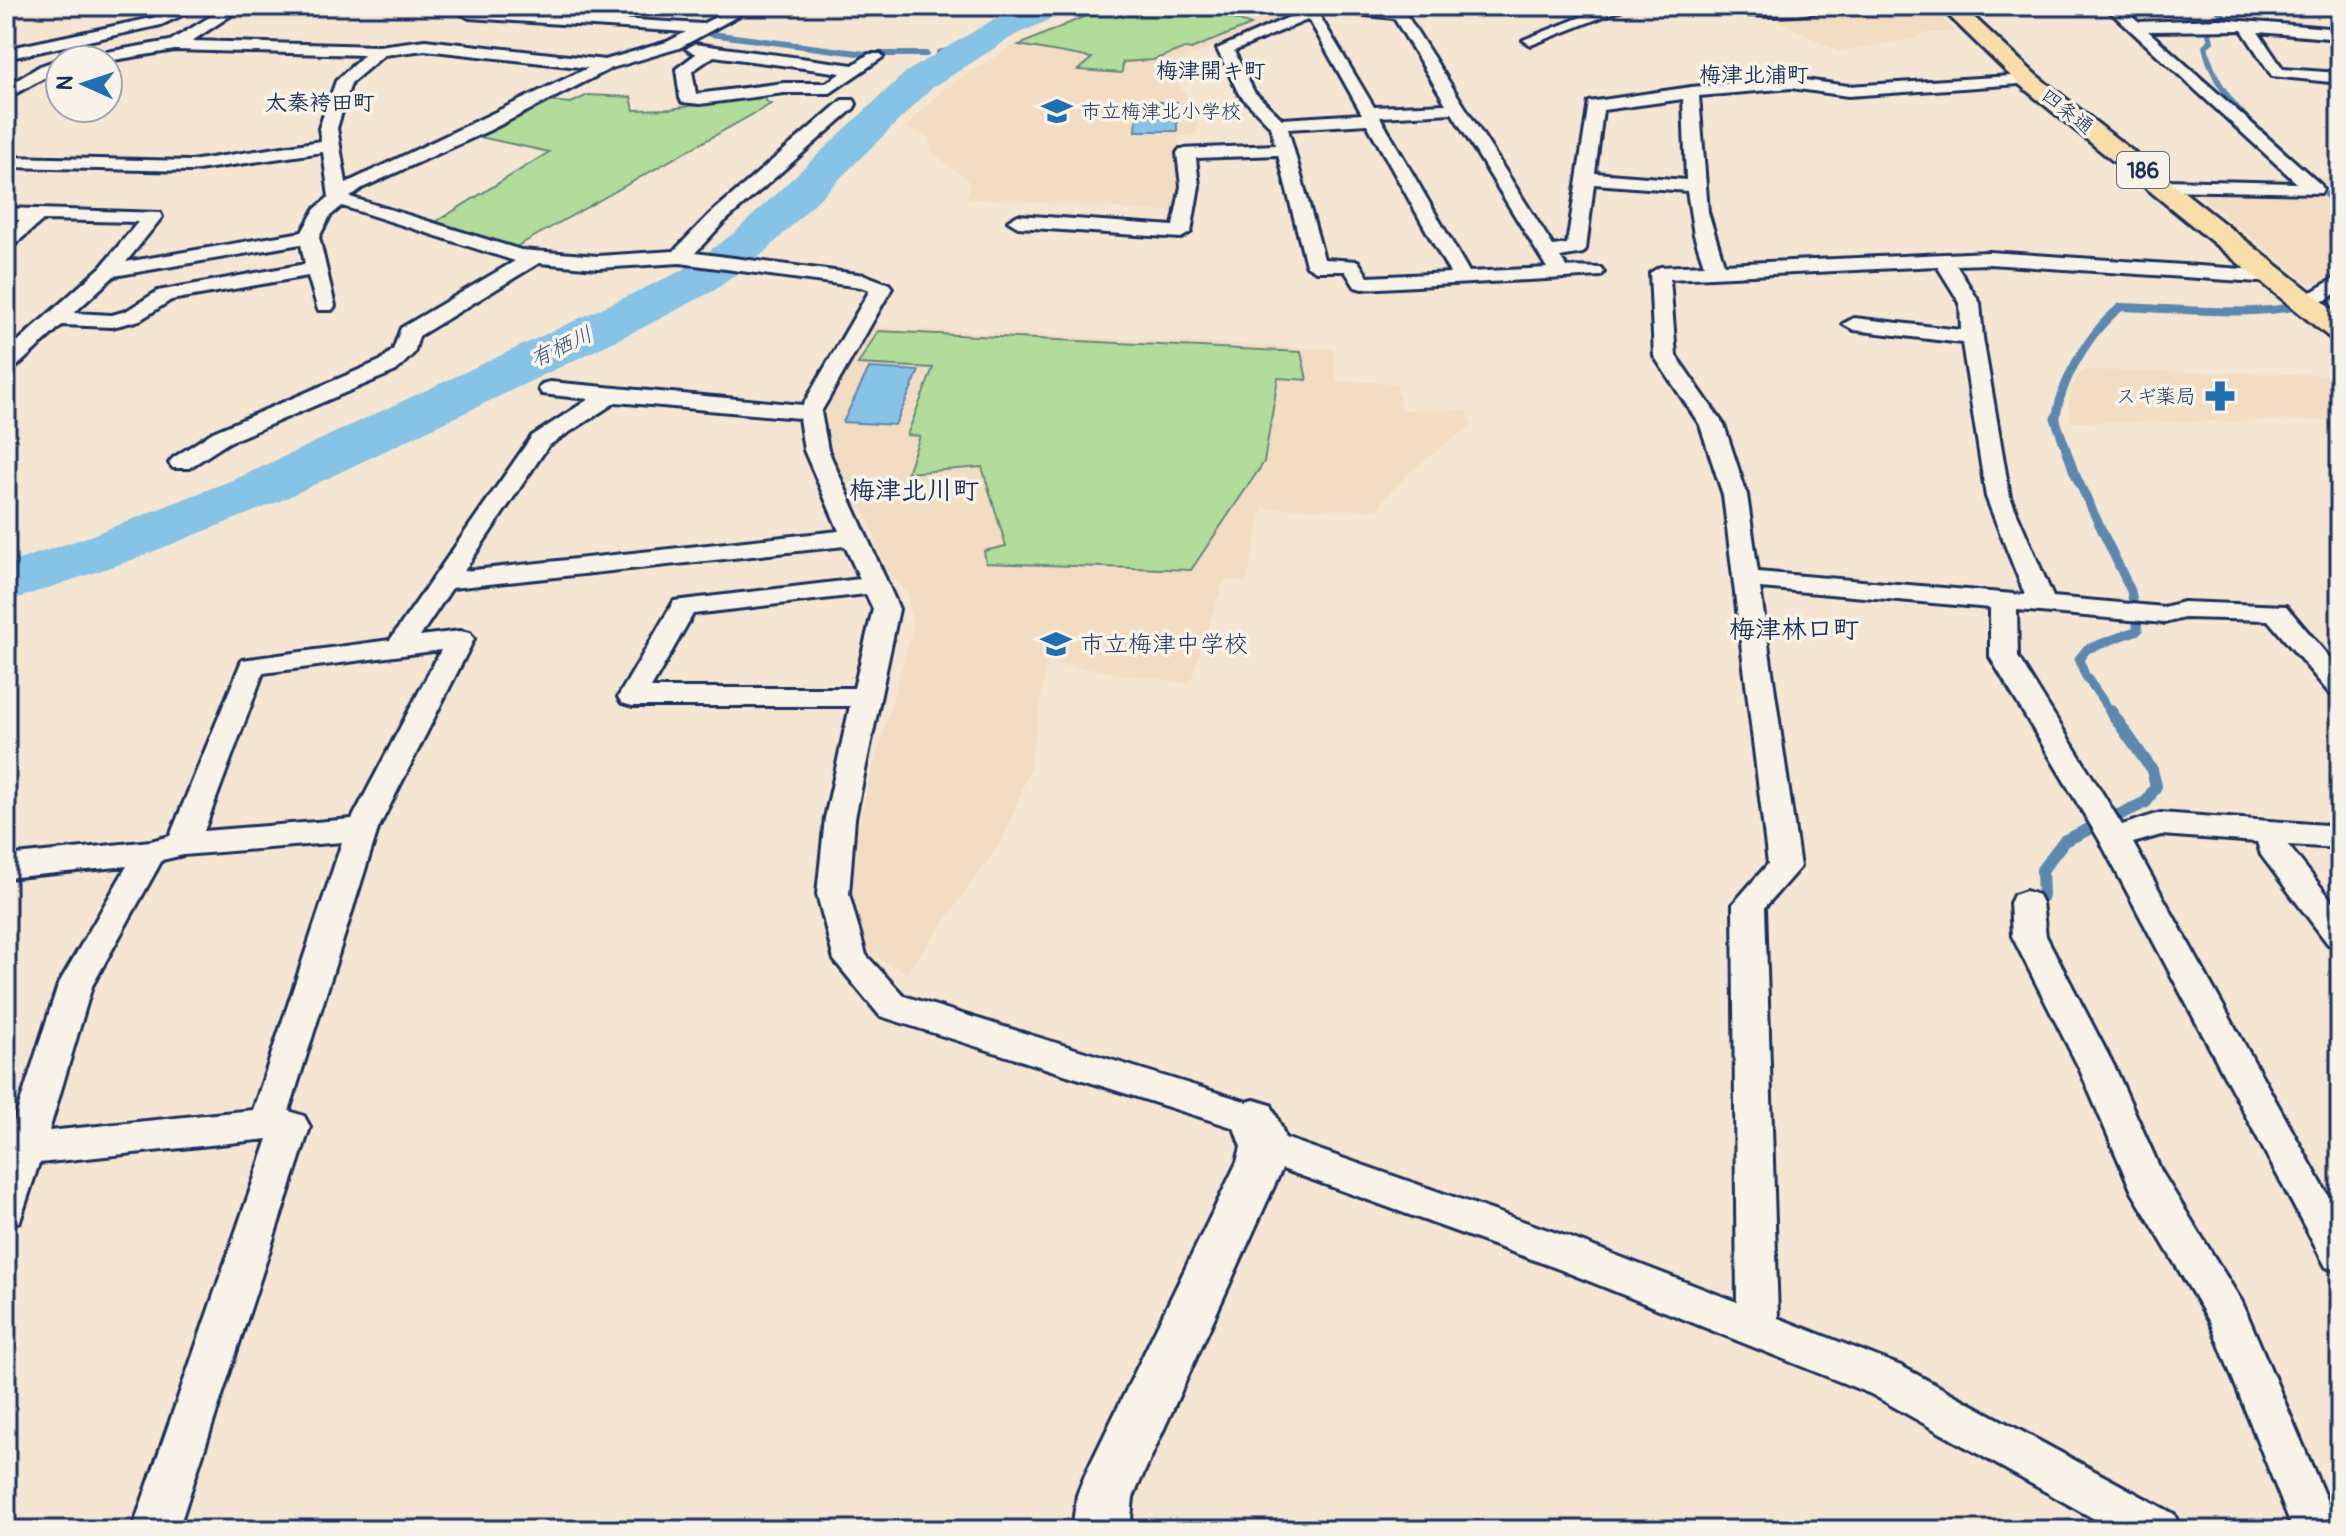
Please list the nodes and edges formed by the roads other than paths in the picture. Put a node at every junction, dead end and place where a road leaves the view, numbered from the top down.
1 (194, 6) edge
2 (238, 6) edge
3 (486, 6) edge
4 (561, 6) edge
5 (749, 6) edge
6 (1327, 6) edge
7 (1623, 6) edge
8 (1679, 6) edge
9 (1822, 6) edge
10 (1950, 6) edge
11 (2111, 6) edge
12 (1777, 9) edge
13 (1308, 14) junction
14 (542, 18) junction
15 (2247, 26) junction
16 (2135, 27) junction
17 (704, 29) junction
18 (2340, 34) edge
19 (1531, 40) dead end
20 (175, 45) junction
21 (673, 45) junction
22 (379, 51) junction
23 (712, 51) junction
24 (6, 54) edge
25 (124, 54) edge
26 (875, 57) dead end
27 (606, 65) junction
28 (44, 70) edge
29 (855, 70) junction
30 (2340, 78) edge
31 (2028, 80) junction
32 (1691, 92) junction
33 (6, 94) edge
34 (848, 104) dead end
35 (1460, 108) junction
36 (1371, 116) junction
37 (1278, 124) junction
38 (331, 145) junction
39 (1284, 150) junction
40 (6, 162) edge
41 (1586, 178) junction
42 (1697, 186) junction
43 (2164, 186) junction
44 (339, 198) junction
45 (6, 214) edge
46 (39, 214) junction
47 (1018, 221) dead end
48 (309, 237) junction
49 (6, 242) edge
50 (1548, 253) junction
51 (534, 258) junction
52 (688, 258) junction
53 (1943, 260) junction
54 (314, 269) junction
55 (108, 271) junction
56 (1594, 272) dead end
57 (1718, 272) junction
58 (1560, 273) junction
59 (1462, 277) junction
60 (2273, 277) junction
61 (2340, 281) edge
62 (2301, 299) junction
63 (325, 306) dead end
64 (56, 318) junction
65 (1854, 324) dead end
66 (2340, 330) edge
67 (1972, 338) junction
68 (6, 364) edge
69 (550, 389) dead end
70 (611, 395) junction
71 (810, 412) junction
72 (181, 463) dead end
73 (855, 537) junction
74 (1746, 579) junction
75 (443, 581) junction
76 (878, 585) junction
77 (2003, 601) junction
78 (2042, 604) junction
79 (398, 648) junction
80 (2340, 688) edge
81 (866, 697) junction
82 (362, 829) junction
83 (2273, 834) junction
84 (2340, 837) edge
85 (2114, 838) junction
86 (167, 848) junction
87 (6, 867) edge
88 (2026, 903) dead end
89 (2340, 935) edge
90 (267, 1124) junction
91 (1259, 1133) junction
92 (19, 1145) edge
93 (6, 1209) edge
94 (2340, 1255) edge
95 (1758, 1329) junction
96 (155, 1530) edge
97 (1101, 1530) edge
98 (2158, 1530) edge
99 (2316, 1530) edge

1 - 24 street
2 - 20 street
3 - 14 street
4 - 14 street
5 - 17 street
6 - 13 street
6 - 35 street
7 - 19 street
8 - 12 street
9 - 12 street
10 - 31 main road, 四条通 / 186
11 - 16 street
13 - 36 street
13 - 37 street
14 - 17 street
15 - 16 street
15 - 18 street
15 - 30 street
16 - 43 street
17 - 21 street
20 - 22 street
20 - 25 street
21 - 23 street
21 - 27 street
22 - 27 street
22 - 38 street
23 - 29 street
23 - 29 street
26 - 29 street
27 - 44 street
28 - 33 street
31 - 32 street
31 - 43 main road, 四条通 / 186
32 - 41 street
32 - 42 street
34 - 52 street
35 - 36 street
35 - 50 street
36 - 37 street
36 - 59 street
37 - 39 street
38 - 40 street
38 - 44 street
39 - 47 street
39 - 59 street
41 - 42 street
41 - 50 street
42 - 57 street
43 - 60 main road, 四条通 / 186
44 - 48 street
44 - 51 street
45 - 46 street
46 - 49 street
46 - 55 street
48 - 54 street
48 - 55 street
50 - 58 street
51 - 52 street
51 - 72 street
52 - 71 street
53 - 57 street
53 - 60 street
53 - 67 street
54 - 63 street
54 - 64 street
55 - 64 street
56 - 58 street
57 - 74 street
58 - 59 street
60 - 62 main road, 四条通 / 186
61 - 62 street
62 - 66 main road, 四条通 / 186
64 - 68 street
65 - 67 street
67 - 78 street
69 - 70 street
70 - 71 street
70 - 75 street
71 - 73 street
73 - 75 street
73 - 76 street
74 - 77 street
74 - 95 street
75 - 79 street
76 - 81 street
76 - 81 street
77 - 78 street
77 - 85 street
78 - 80 street
79 - 82 street
79 - 86 street
81 - 91 street
82 - 86 street
82 - 90 street
83 - 84 street
83 - 85 street
83 - 89 street
85 - 94 street
86 - 87 street
86 - 92 street
88 - 99 street
90 - 92 street
90 - 96 street
91 - 95 street
91 - 97 street
92 - 93 street
95 - 98 street

